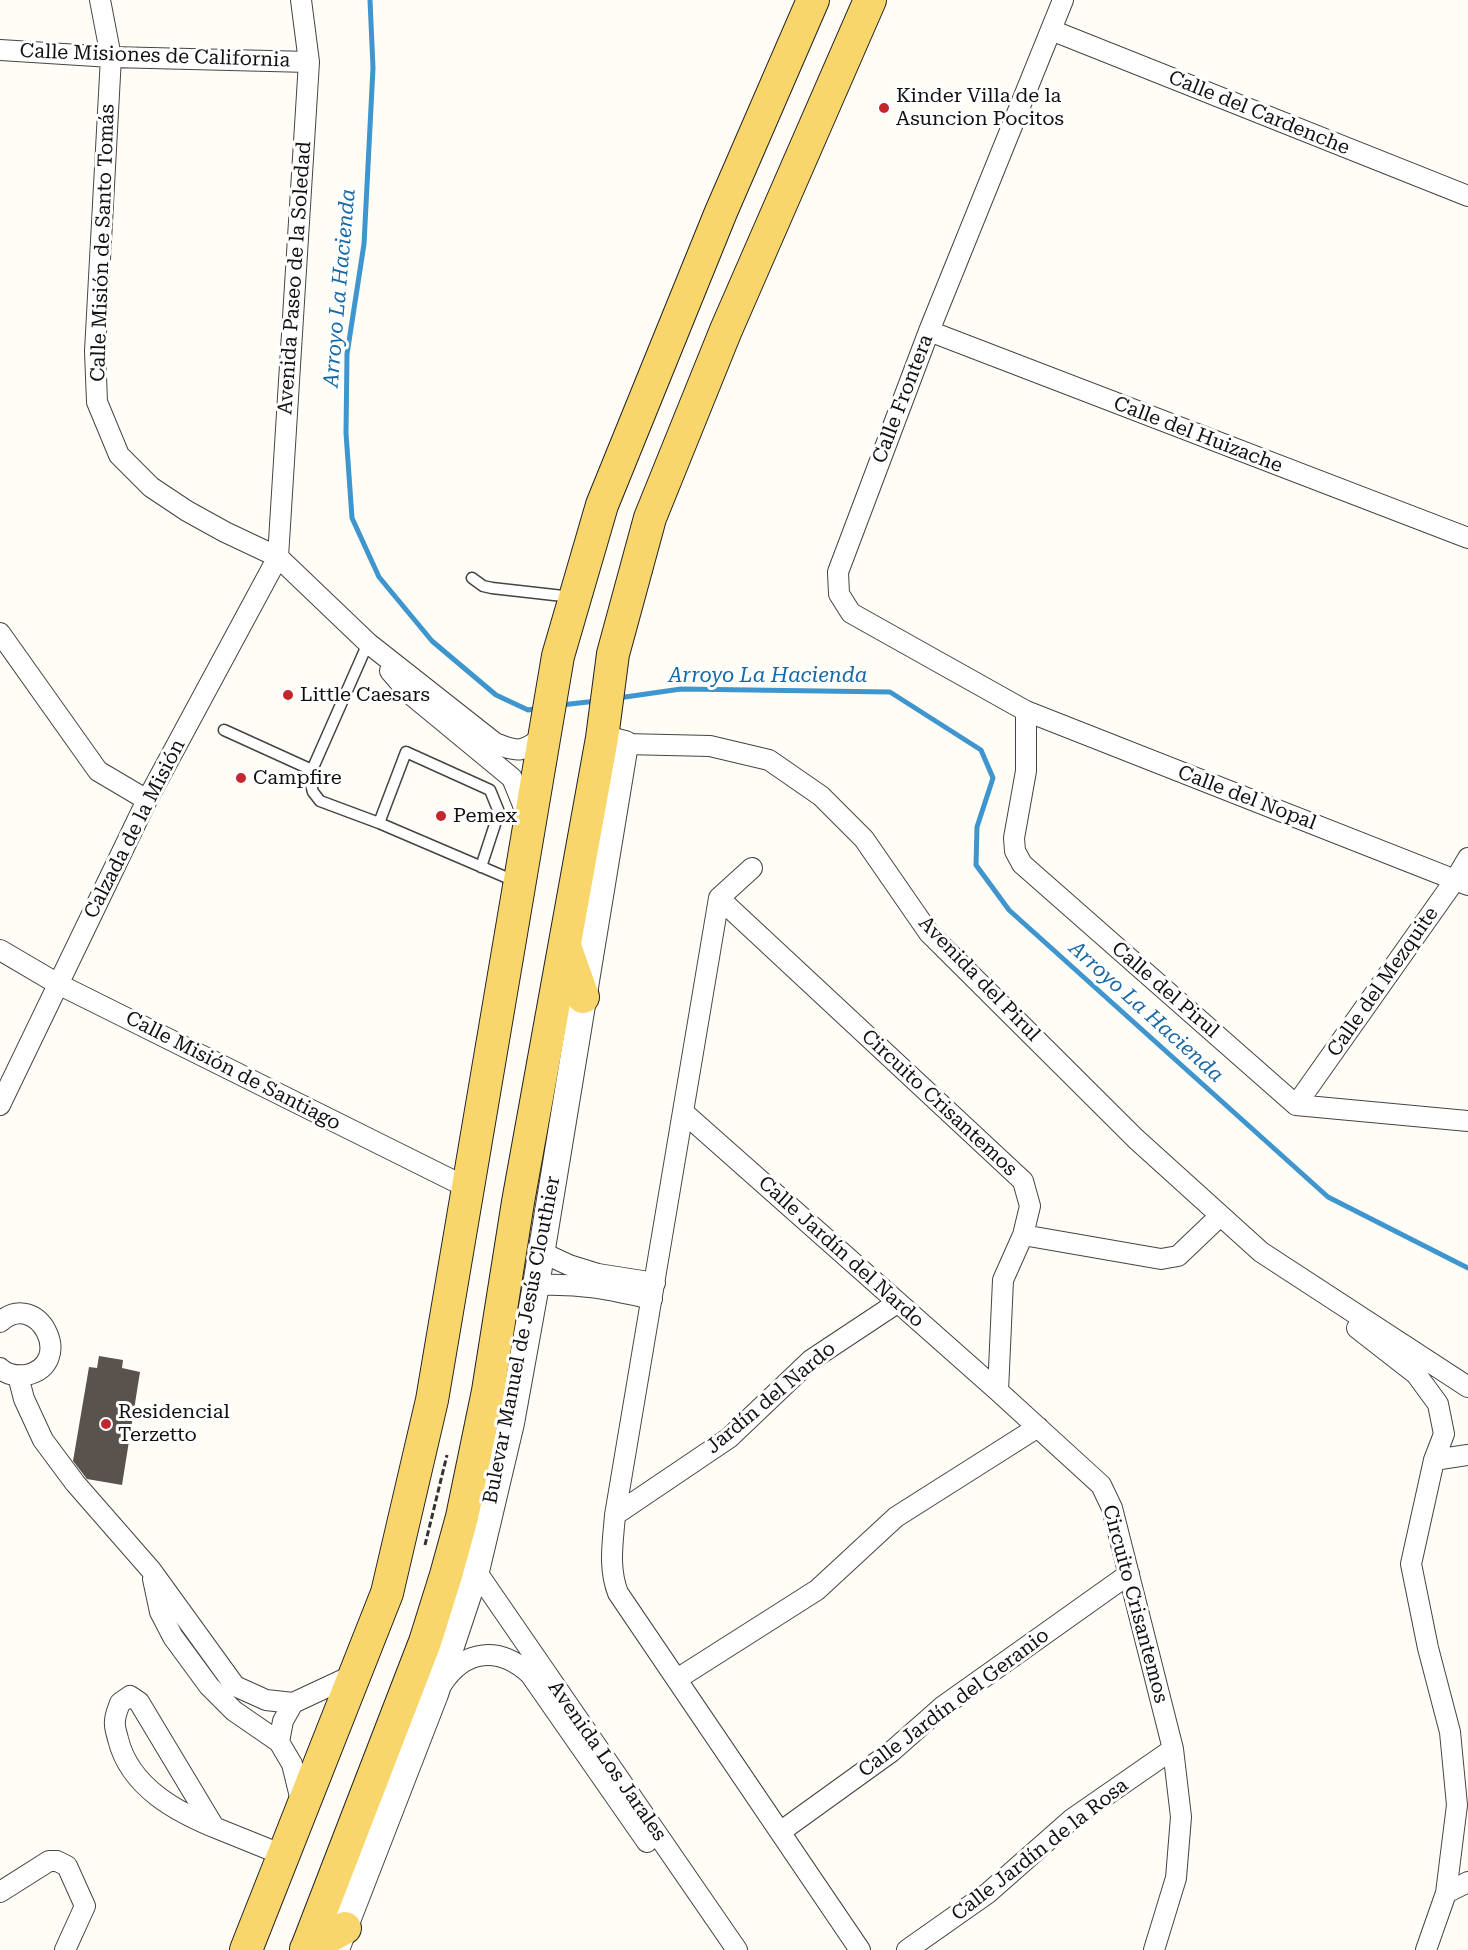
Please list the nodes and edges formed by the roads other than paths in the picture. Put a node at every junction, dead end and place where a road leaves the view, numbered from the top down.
1 (100, 0) edge
2 (301, 0) edge
3 (813, 0) edge
4 (870, 0) edge
5 (1063, 0) edge
6 (1051, 30) junction
7 (0, 50) edge
8 (111, 57) junction
9 (309, 62) junction
10 (1468, 196) edge
11 (929, 331) junction
12 (1468, 538) edge
13 (278, 557) junction
14 (472, 578) dead end
15 (575, 597) junction
16 (0, 633) edge
17 (368, 643) junction
18 (1026, 711) junction
19 (224, 730) dead end
20 (610, 732) junction
21 (544, 736) junction
22 (312, 770) junction
23 (147, 800) junction
24 (379, 823) junction
25 (528, 836) junction
26 (1468, 858) edge
27 (481, 867) junction
28 (752, 868) dead end
29 (1462, 882) edge
30 (520, 883) junction
31 (719, 898) junction
32 (565, 945) junction
33 (0, 950) edge
34 (58, 984) junction
35 (583, 997) junction
36 (0, 1105) edge
37 (1296, 1106) junction
38 (683, 1112) junction
39 (1468, 1120) edge
40 (468, 1188) junction
41 (1220, 1216) junction
42 (1023, 1235) junction
43 (541, 1252) junction
44 (1310, 1284) junction
45 (536, 1286) junction
46 (653, 1291) junction
47 (897, 1303) junction
48 (0, 1322) edge
49 (0, 1368) edge
50 (18, 1376) junction
51 (1468, 1388) edge
52 (998, 1391) junction
53 (1038, 1427) junction
54 (1468, 1455) edge
55 (1434, 1460) junction
56 (615, 1515) junction
57 (151, 1570) junction
58 (476, 1571) junction
59 (1128, 1574) junction
60 (353, 1675) junction
61 (677, 1679) junction
62 (435, 1694) junction
63 (293, 1702) junction
64 (279, 1742) junction
65 (1173, 1749) junction
66 (302, 1805) junction
67 (214, 1827) junction
68 (780, 1832) junction
69 (283, 1855) junction
70 (1468, 1882) edge
71 (269, 1888) junction
72 (0, 1892) edge
73 (1446, 1893) junction
74 (323, 1944) edge
75 (65, 1950) edge
76 (246, 1950) edge
77 (271, 1950) edge
78 (721, 1950) edge
79 (737, 1950) edge
80 (860, 1950) edge
81 (907, 1950) edge
82 (1154, 1950) edge
83 (1426, 1950) edge

1 - 8 street, Calle Misión de Santo Tomás
2 - 9 street, Avenida Paseo de la Soledad
3 - 15 main road
4 - 20 main road
5 - 6 street, Calle Frontera
6 - 10 street, Calle del Cardenche
6 - 11 street, Calle Frontera
7 - 8 street, Calle Misiones de California
8 - 9 street, Calle Misiones de California
8 - 13 street, Calle Misión de Santo Tomás
9 - 13 street, Avenida Paseo de la Soledad
11 - 12 street, Calle del Huizache
11 - 18 street, Calle Frontera
13 - 17 street, Calle Misión de Santo Tomás
13 - 23 street, Calzada de la Misión
14 - 15 lane
15 - 21 main road
16 - 23 street
17 - 21 street, Calle Misión de Santo Tomás
17 - 22 lane
17 - 25 street, Calle Misión de Santo Tomás
18 - 29 street, Calle del Nopal
18 - 37 street, Calle del Pirul
19 - 22 lane
20 - 32 main road
20 - 35 street, Bulevar Manuel de Jesús Clouthier
20 - 41 street, Avenida del Pirul
21 - 25 main road
22 - 24 lane
23 - 34 street, Calzada de la Misión
24 - 27 lane
24 - 27 lane
25 - 30 main road
26 - 29 street, Calle del Mezquite
27 - 30 lane
28 - 31 street
29 - 37 street, Calle del Mezquite
30 - 40 main road
31 - 38 street
31 - 42 street, Circuito Crisantemos
32 - 35 main road
32 - 74 main road
33 - 34 street, Calle Misión de Santiago
34 - 36 street, Calzada de la Misión
34 - 40 street, Calle Misión de Santiago
35 - 43 street, Bulevar Manuel de Jesús Clouthier
37 - 39 street
38 - 46 street
38 - 47 street, Calle Jardín del Nardo
40 - 60 main road
41 - 42 street
41 - 44 street, Avenida del Pirul
42 - 52 street, Circuito Crisantemos
43 - 45 street, Bulevar Manuel de Jesús Clouthier
43 - 46 street
44 - 51 street
44 - 55 street
45 - 46 street
45 - 58 street, Bulevar Manuel de Jesús Clouthier
46 - 56 street
47 - 52 street, Calle Jardín del Nardo
47 - 56 street, Jardín del Nardo
48 - 50 street
49 - 50 street
50 - 57 street
52 - 53 street, Circuito Crisantemos
53 - 59 street, Circuito Crisantemos
53 - 61 street
54 - 55 street
55 - 73 street
56 - 61 street
57 - 63 street
57 - 64 street
58 - 62 street, Bulevar Manuel de Jesús Clouthier
58 - 79 street, Avenida Los Jarales
59 - 65 street, Circuito Crisantemos
59 - 68 street, Calle Jardín del Geranio
60 - 63 street
60 - 66 main road
61 - 68 street
62 - 74 street, Bulevar Manuel de Jesús Clouthier
62 - 78 street, Avenida Los Jarales
63 - 64 street
64 - 66 street
65 - 81 street, Calle Jardín de la Rosa
65 - 82 street, Circuito Crisantemos
66 - 69 main road
67 - 67 street
67 - 69 street
68 - 80 street
69 - 71 main road
70 - 73 street
71 - 76 main road
71 - 77 main road
72 - 75 street
73 - 83 street

